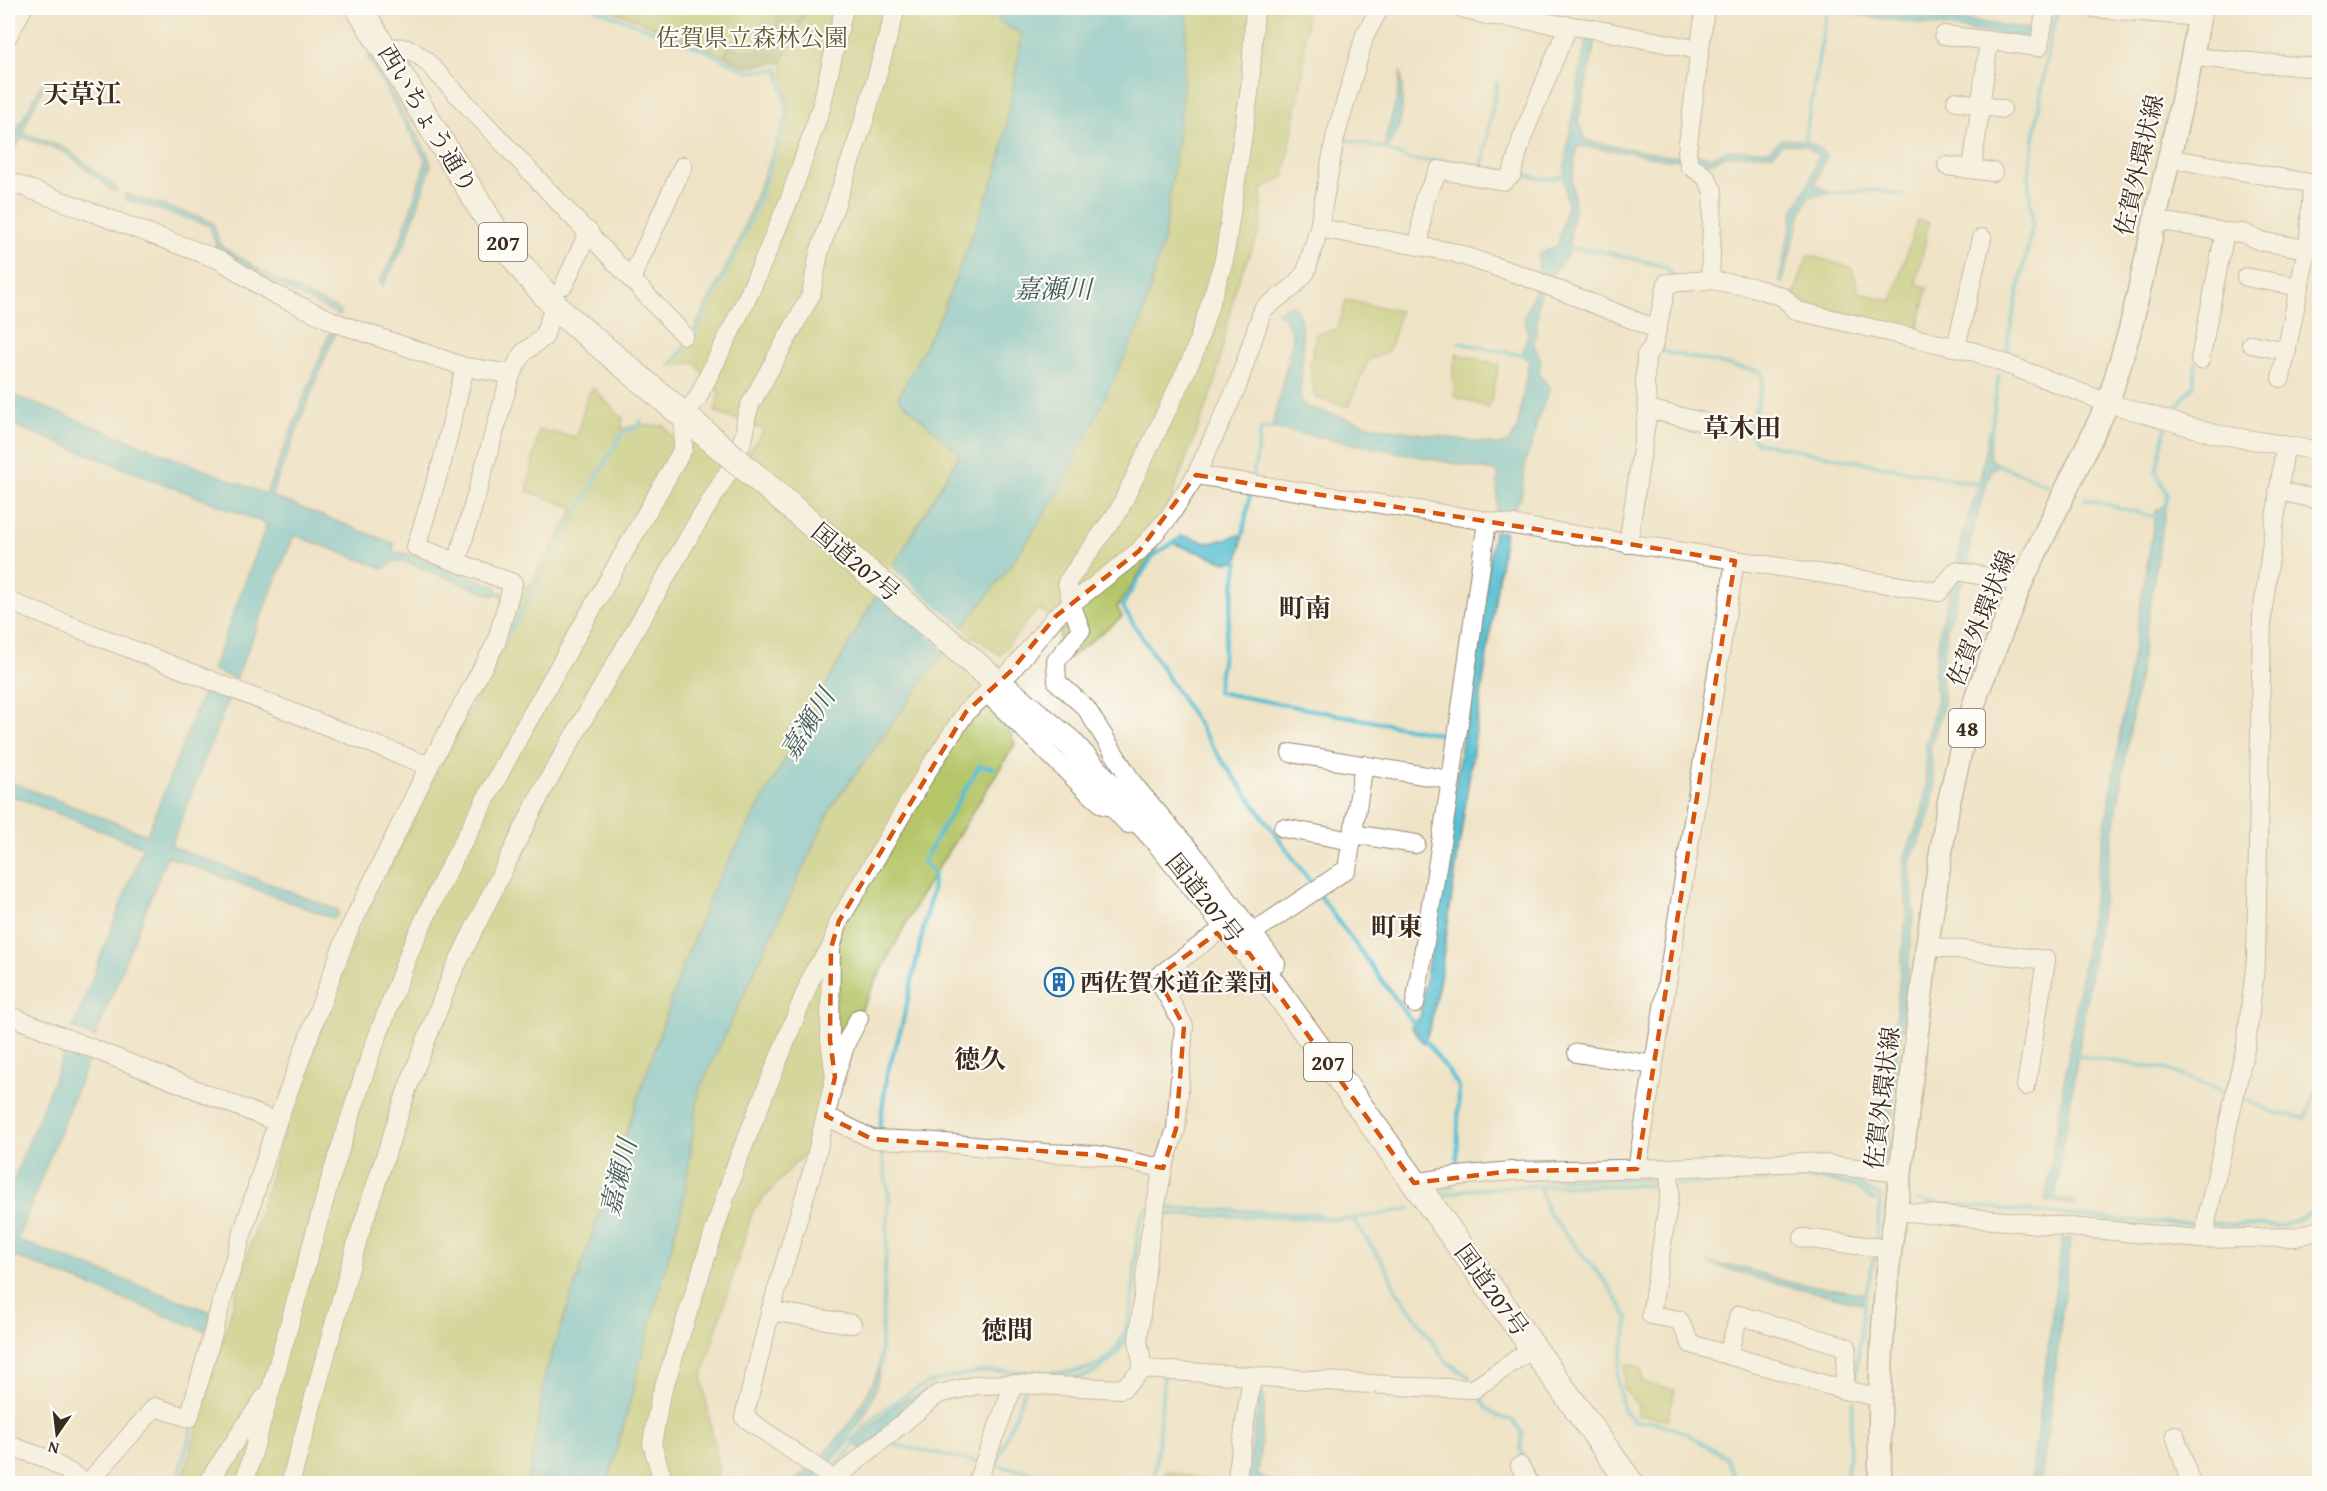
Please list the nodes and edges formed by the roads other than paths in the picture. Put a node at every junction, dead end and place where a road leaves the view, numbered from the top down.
1 (22, 8) edge
2 (359, 8) edge
3 (844, 8) edge
4 (896, 8) edge
5 (1255, 8) edge
6 (1380, 8) edge
7 (1462, 8) edge
8 (1706, 8) edge
9 (2046, 8) edge
10 (2094, 8) edge
11 (2200, 12) edge
12 (1568, 26) junction
13 (8, 35) edge
14 (1944, 35) dead end
15 (1989, 41) junction
16 (386, 49) junction
17 (1699, 50) junction
18 (2192, 57) junction
19 (2319, 68) edge
20 (1956, 101) dead end
21 (1981, 105) junction
22 (2002, 109) dead end
23 (2168, 158) junction
24 (682, 166) dead end
25 (1947, 166) dead end
26 (1972, 169) junction
27 (1993, 172) dead end
28 (8, 181) edge
29 (2316, 185) edge
30 (2155, 220) junction
31 (1318, 228) junction
32 (589, 231) junction
33 (2225, 232) junction
34 (1982, 238) dead end
35 (1419, 246) junction
36 (2307, 249) junction
37 (2246, 277) dead end
38 (631, 279) junction
39 (1710, 280) junction
40 (564, 285) dead end
41 (2300, 287) junction
42 (550, 318) dead end
43 (1656, 329) junction
44 (684, 335) dead end
45 (2251, 344) dead end
46 (1956, 347) junction
47 (2287, 351) junction
48 (2200, 360) dead end
49 (465, 367) junction
50 (510, 374) junction
51 (2282, 378) dead end
52 (2108, 403) junction
53 (1648, 409) junction
54 (693, 423) junction
55 (1728, 428) dead end
56 (2285, 446) junction
57 (2319, 451) edge
58 (1196, 475) junction
59 (2278, 491) junction
60 (2319, 500) edge
61 (1487, 521) junction
62 (1628, 544) junction
63 (1735, 561) junction
64 (457, 562) junction
65 (2021, 583) junction
66 (8, 601) edge
67 (1072, 606) junction
68 (991, 683) junction
69 (1291, 753) dead end
70 (1364, 765) junction
71 (429, 766) junction
72 (1451, 780) junction
73 (1283, 828) dead end
74 (1352, 837) junction
75 (1416, 844) dead end
76 (1217, 933) junction
77 (1251, 943) junction
78 (1927, 946) junction
79 (831, 948) junction
80 (1414, 1004) dead end
81 (8, 1015) edge
82 (859, 1018) dead end
83 (1577, 1053) dead end
84 (1654, 1065) junction
85 (835, 1077) junction
86 (2026, 1086) dead end
87 (826, 1116) junction
88 (277, 1122) junction
89 (1163, 1168) junction
90 (1670, 1168) junction
91 (1637, 1169) junction
92 (1900, 1173) junction
93 (1414, 1183) junction
94 (1896, 1211) junction
95 (2204, 1229) junction
96 (2319, 1230) edge
97 (1803, 1238) dead end
98 (1889, 1249) junction
99 (770, 1311) junction
100 (852, 1324) dead end
101 (1534, 1347) junction
102 (1728, 1355) junction
103 (1143, 1369) junction
104 (1252, 1383) junction
105 (1023, 1384) junction
106 (1844, 1390) junction
107 (269, 1393) junction
108 (1879, 1397) junction
109 (2175, 1435) dead end
110 (8, 1445) edge
111 (1520, 1466) dead end
112 (981, 1470) edge
113 (829, 1479) edge
114 (89, 1483) edge
115 (206, 1484) edge
116 (244, 1484) edge
117 (290, 1484) edge
118 (664, 1484) edge
119 (1236, 1484) edge
120 (1530, 1484) edge
121 (1631, 1484) edge
122 (1880, 1484) edge
123 (2191, 1484) edge

1 - 13 street
2 - 16 highway, 西いちょう通り / 207
3 - 54 street
4 - 117 street
5 - 67 street
6 - 31 street
7 - 12 street
8 - 17 street
9 - 15 street
10 - 11 street
11 - 18 main road, 佐賀外環状線 / 48
12 - 17 street
12 - 35 street
14 - 15 street
15 - 21 street
16 - 32 street
16 - 54 highway, 西いちょう通り / 207
17 - 39 street
18 - 19 street
18 - 23 main road, 佐賀外環状線 / 48
20 - 21 street
21 - 22 street
21 - 26 street
23 - 29 street
23 - 30 main road, 佐賀外環状線 / 48
24 - 38 street
25 - 26 street
26 - 27 street
28 - 49 street
29 - 36 street
30 - 33 street
30 - 52 main road, 佐賀外環状線 / 48
31 - 35 street
31 - 58 street
32 - 38 street
32 - 40 street
33 - 36 street
33 - 48 street
34 - 46 street
35 - 43 street
36 - 41 street
37 - 41 street
38 - 44 street
39 - 43 street
39 - 46 street
41 - 47 street
42 - 50 street
43 - 53 street
45 - 47 street
46 - 52 street
47 - 51 street
49 - 50 street
49 - 64 street
50 - 64 street
52 - 56 street
52 - 65 main road, 佐賀外環状線 / 48
53 - 55 street
53 - 62 street
54 - 68 highway, 国道207号 / 207, bridge
54 - 107 street
56 - 57 street
56 - 59 street
58 - 61 street
58 - 67 street
59 - 60 street
59 - 95 street
61 - 62 street
61 - 72 street
62 - 63 street
63 - 65 street
63 - 84 street
64 - 71 street
65 - 78 main road, 佐賀外環状線 / 48
66 - 71 street
67 - 68 street
67 - 77 street
68 - 76 street
68 - 77 highway, 国道207号 / 207
68 - 79 street
69 - 70 street
70 - 72 street
70 - 74 street
71 - 88 street
72 - 80 street
73 - 74 street
74 - 75 street
74 - 77 street
76 - 77 street
76 - 89 street
77 - 93 highway, 国道207号 / 207
78 - 86 street
78 - 92 main road, 佐賀外環状線 / 48
79 - 85 street
79 - 118 street
81 - 88 street
82 - 85 street
83 - 84 street
84 - 91 street
85 - 87 street
87 - 89 street
87 - 99 street
88 - 114 street
89 - 103 street
90 - 91 street
90 - 92 street
90 - 102 street
91 - 93 street
92 - 94 main road, 佐賀外環状線 / 48
93 - 101 highway, 国道207号 / 207
94 - 95 street
94 - 98 main road, 佐賀外環状線 / 48
95 - 96 street
97 - 98 street
98 - 108 main road, 佐賀外環状線 / 48
99 - 100 street
99 - 113 street
101 - 104 street
101 - 121 highway, 国道207号 / 207
102 - 106 street
102 - 106 street
103 - 104 street
103 - 105 street
104 - 119 street
105 - 112 street
105 - 113 street
106 - 108 street
107 - 115 street
107 - 116 street
108 - 122 main road, 佐賀外環状線 / 48
109 - 123 street
110 - 114 street
111 - 120 street

